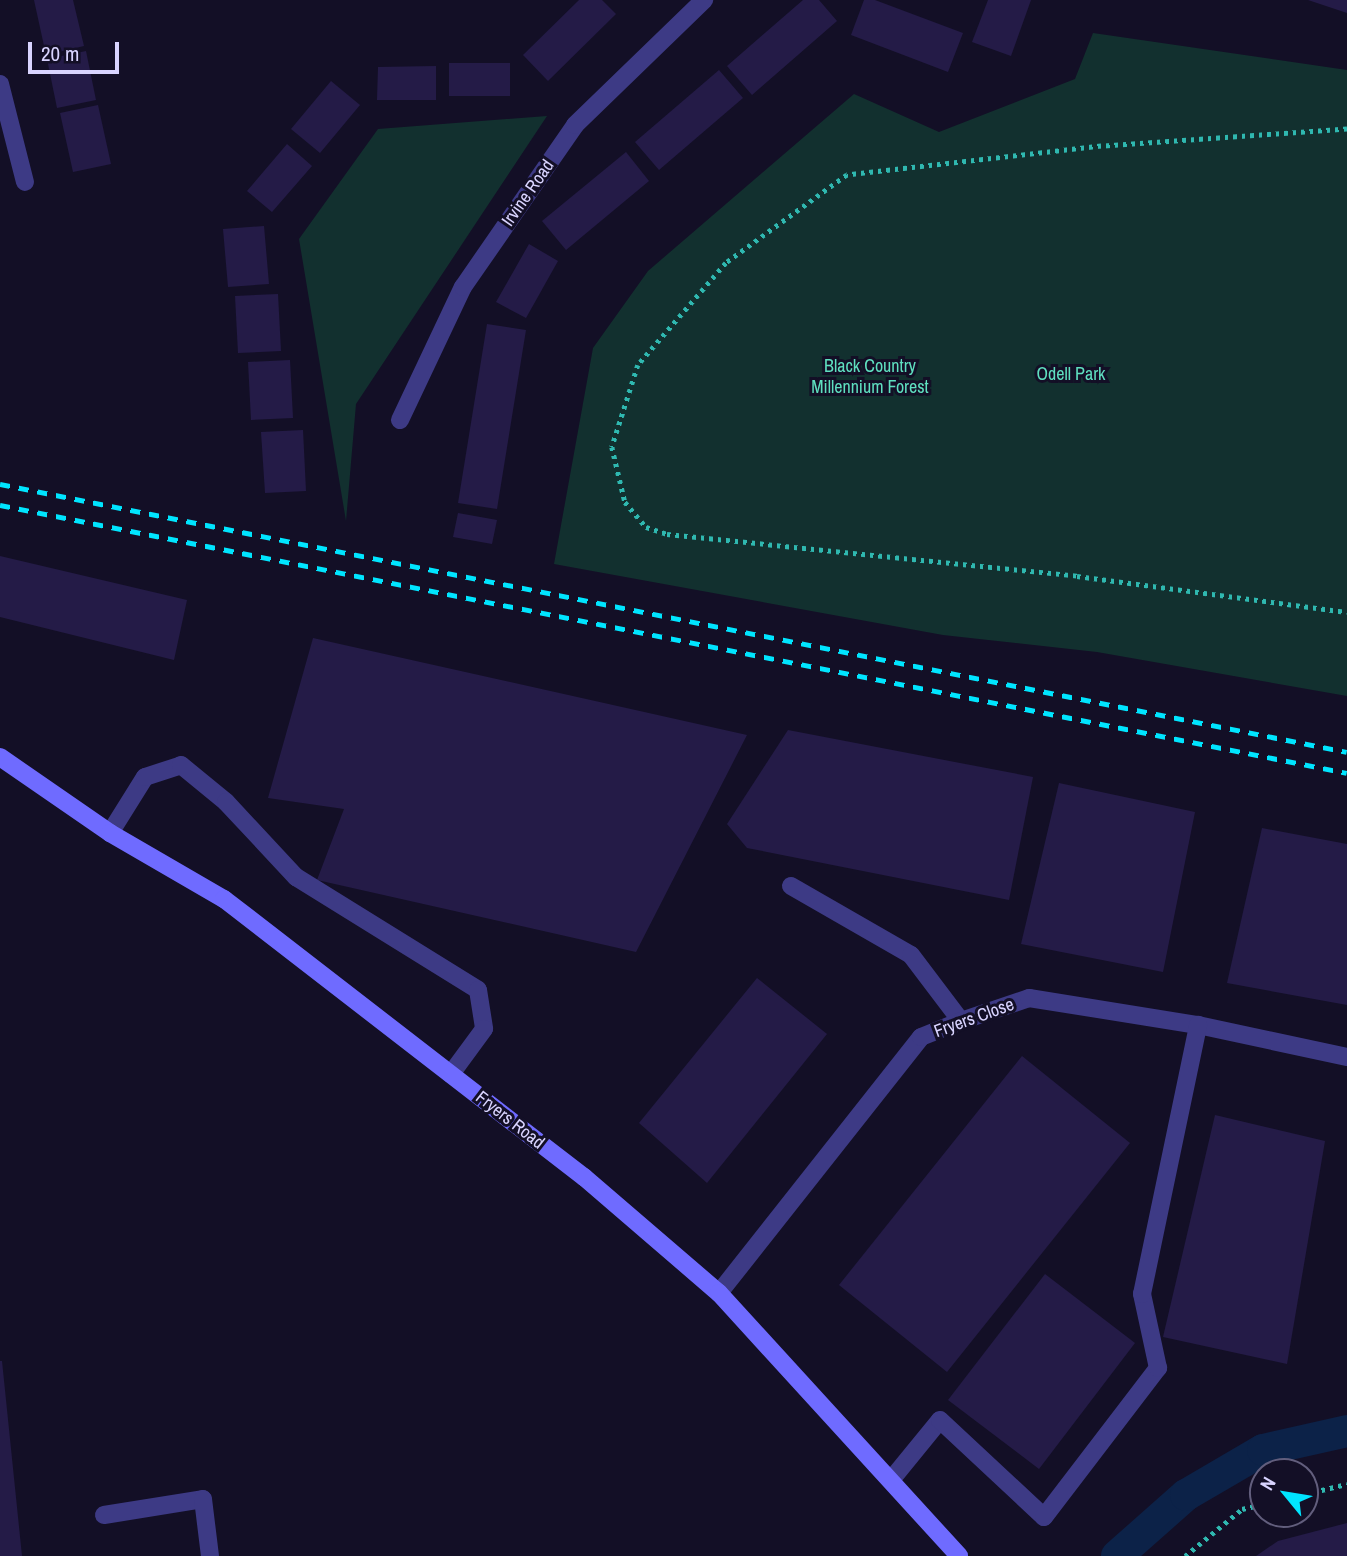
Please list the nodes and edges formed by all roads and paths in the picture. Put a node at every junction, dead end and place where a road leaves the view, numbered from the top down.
1 (704, 0) edge
2 (0, 84) edge
3 (1347, 129) edge
4 (25, 182) dead end
5 (400, 420) dead end
6 (1347, 612) edge
7 (0, 757) edge
8 (110, 833) junction
9 (791, 886) dead end
10 (961, 1021) junction
11 (1198, 1025) junction
12 (1347, 1057) edge
13 (451, 1074) junction
14 (719, 1293) junction
15 (891, 1480) junction
16 (1347, 1484) edge
17 (1319, 1491) edge
18 (1249, 1507) edge
19 (104, 1515) dead end
20 (209, 1556) edge
21 (959, 1556) edge
22 (1185, 1556) edge

1 - 5 street, Irvine Road
2 - 4 street
3 - 6 path
7 - 8 street, Fryers Road
8 - 13 street, Fryers Road
8 - 13 street
9 - 10 street
10 - 11 street, Fryers Close
10 - 14 street, Fryers Close
11 - 12 street, Fryers Close
11 - 15 street
13 - 14 street, Fryers Road
14 - 15 street, Fryers Road
15 - 21 street, Fryers Road
16 - 17 path
18 - 22 path
19 - 20 street

